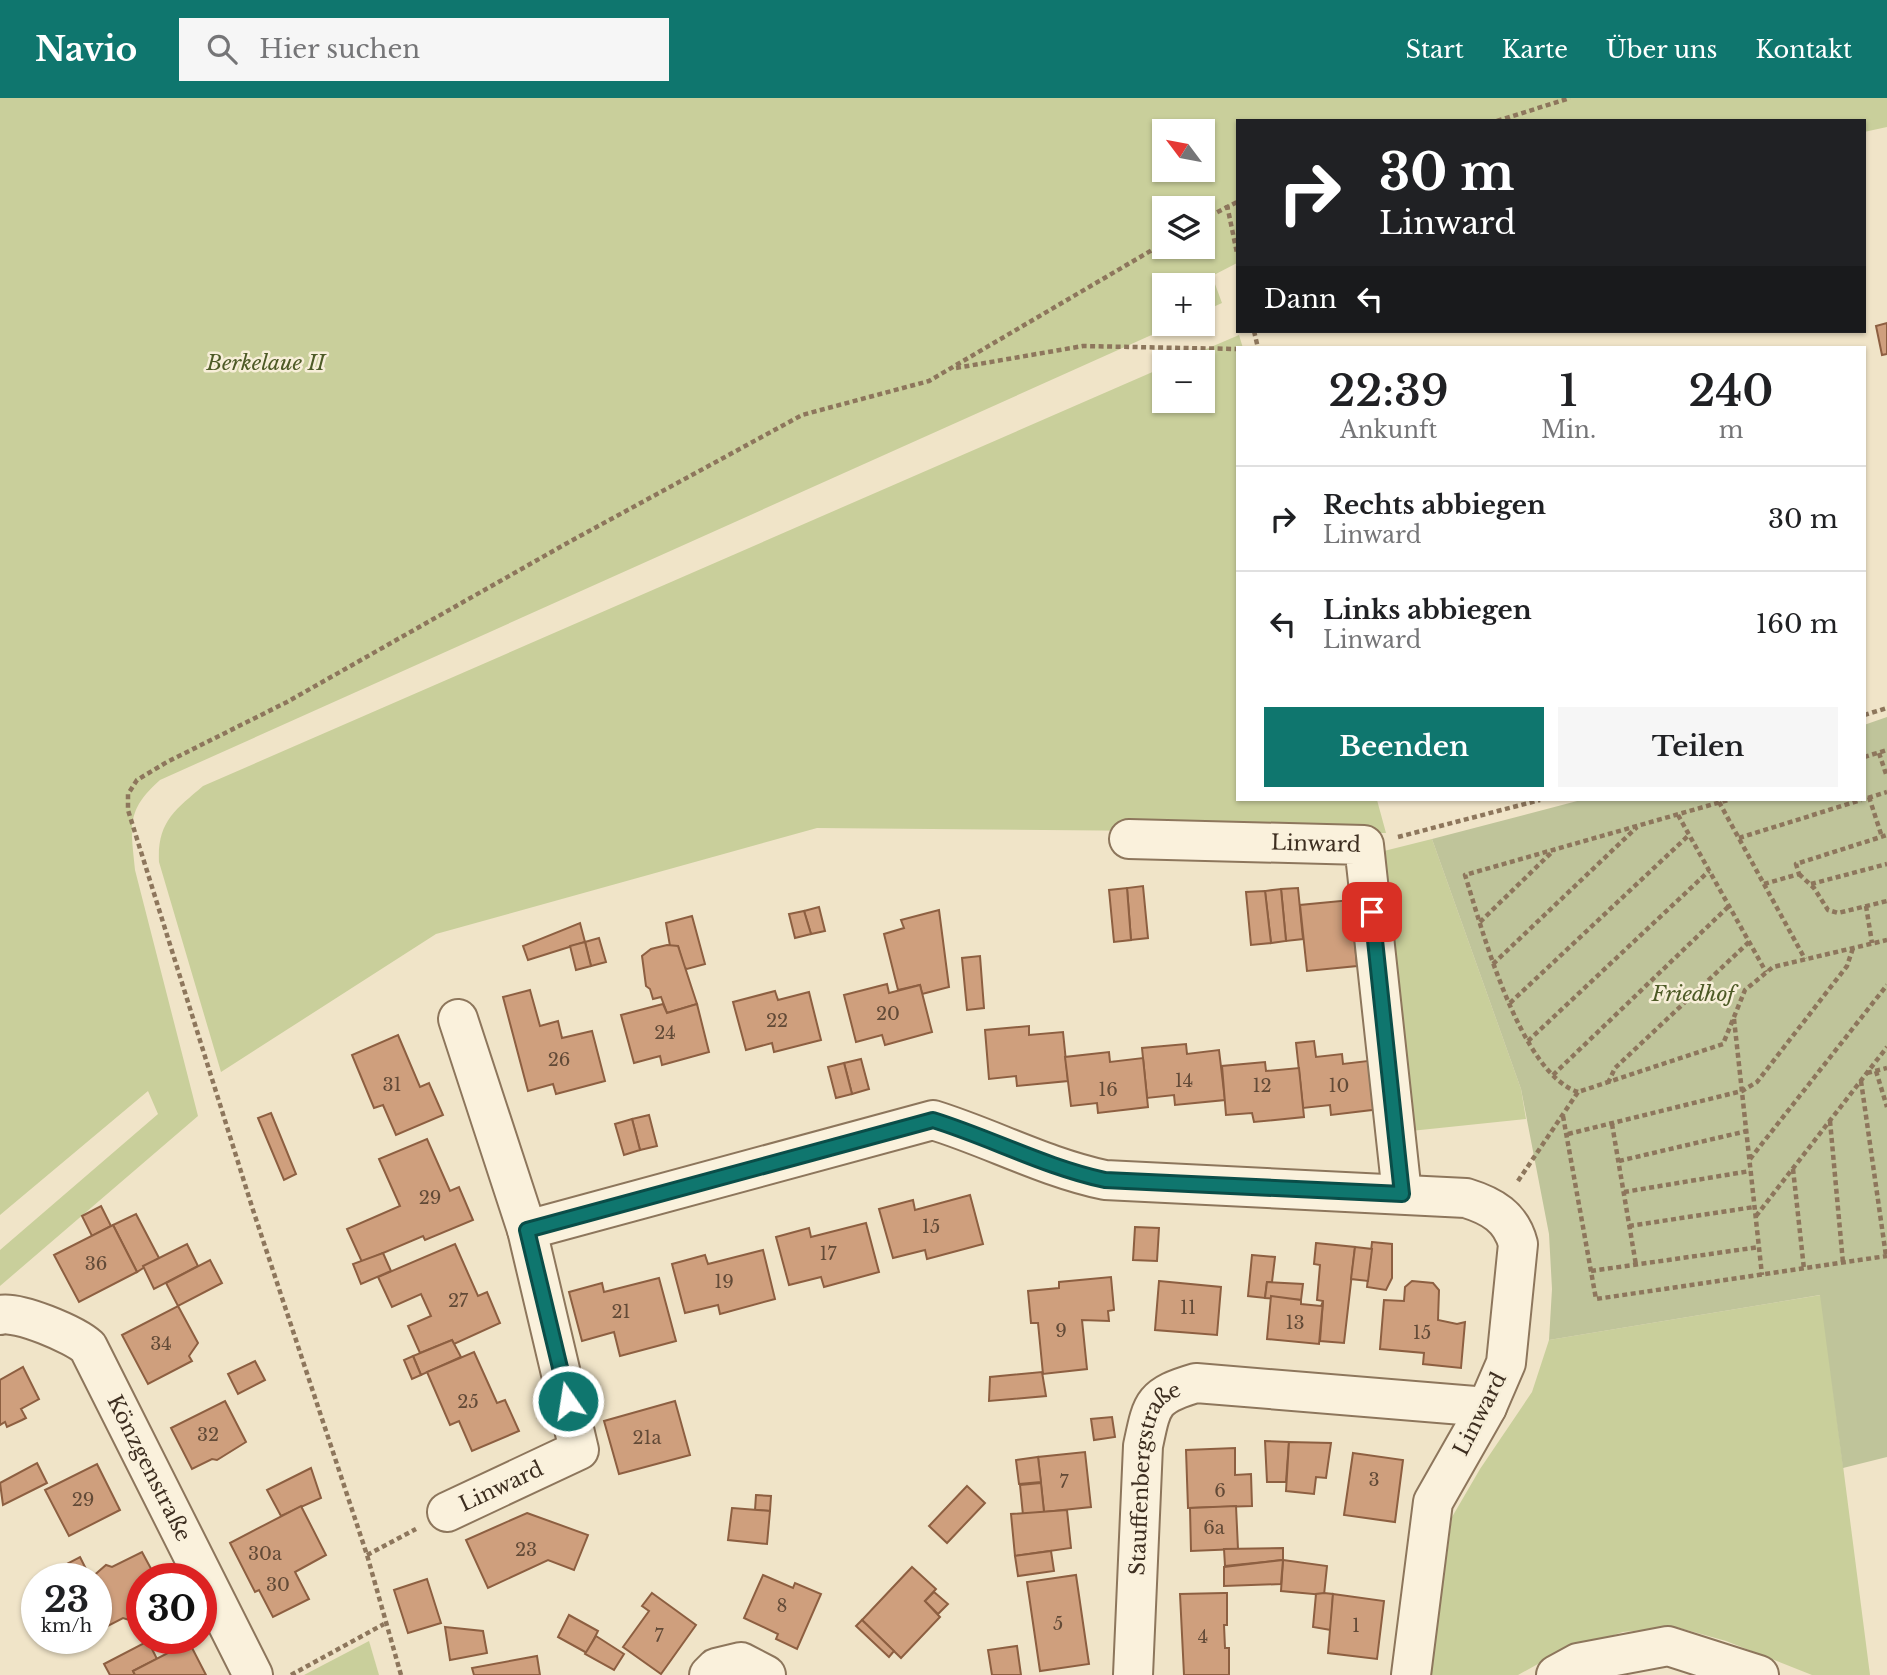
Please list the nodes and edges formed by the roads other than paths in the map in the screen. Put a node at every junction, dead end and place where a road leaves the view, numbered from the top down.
1 (1129, 839) dead end
2 (458, 1020) dead end
3 (1402, 1194) junction
4 (527, 1230) junction
5 (0, 1315) edge
6 (1487, 1407) junction
7 (447, 1512) road end
8 (253, 1675) edge
9 (709, 1675) edge
10 (766, 1675) edge
11 (1133, 1675) edge
12 (1411, 1675) edge
13 (1556, 1675) edge
14 (1759, 1675) edge

1 - 3 street, Linward
2 - 4 street, Linward
3 - 4 street
3 - 6 street, Linward
4 - 7 street, Linward
5 - 8 street, Könzgenstraße
6 - 11 street, Stauffenbergstraße
6 - 12 street, Linward
9 - 10 street
13 - 14 street

